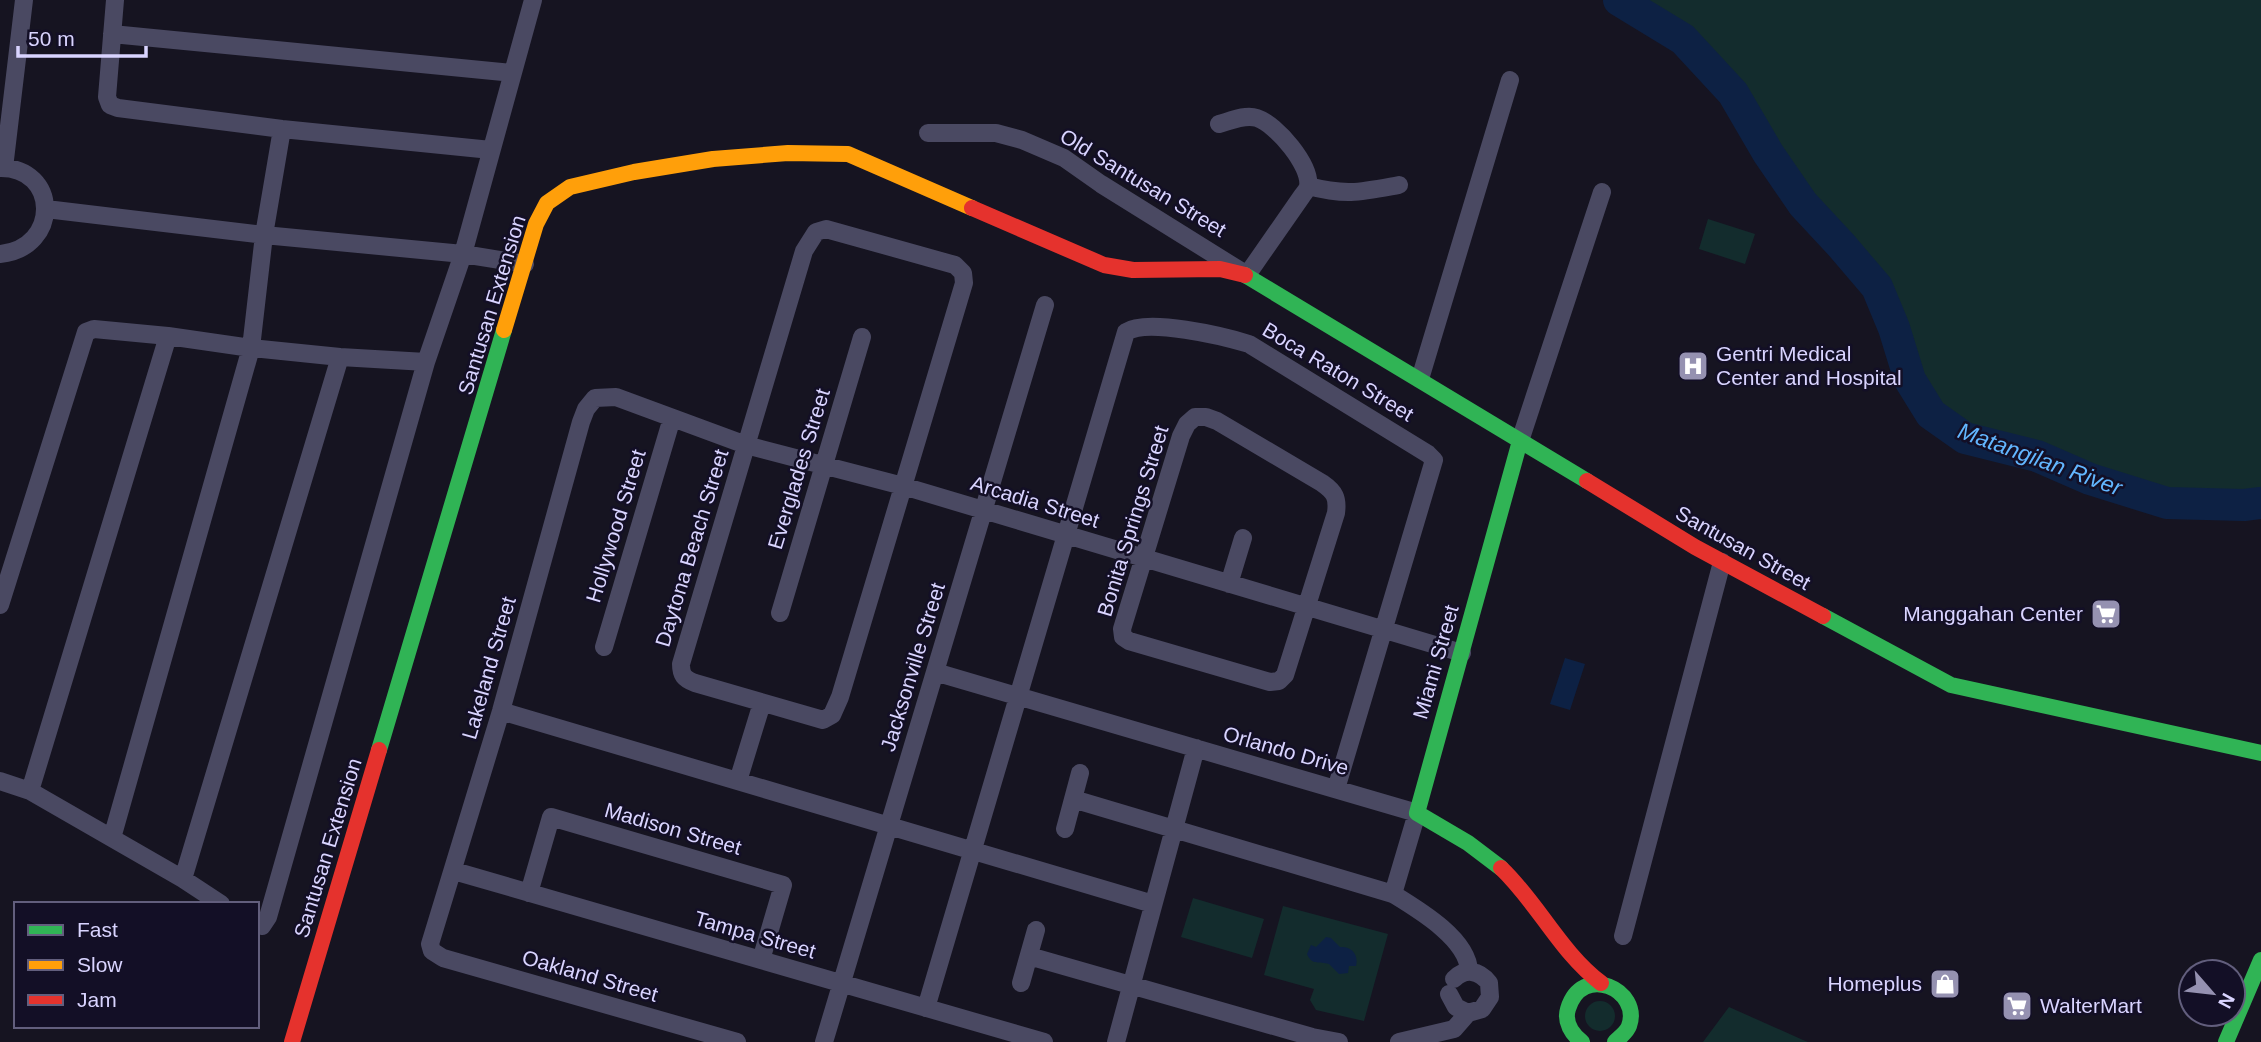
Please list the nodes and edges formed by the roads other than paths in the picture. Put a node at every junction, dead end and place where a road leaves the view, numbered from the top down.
1 (24, 0) edge
2 (115, 0) edge
3 (533, 0) edge
4 (112, 34) junction
5 (513, 73) junction
6 (1510, 80) dead end
7 (1219, 124) dead end
8 (282, 129) junction
9 (928, 134) dead end
10 (491, 150) junction
11 (2, 168) edge
12 (1399, 185) dead end
13 (1308, 186) junction
14 (1601, 192) dead end
15 (46, 209) junction
16 (264, 235) junction
17 (0, 254) edge
18 (463, 254) junction
19 (525, 264) junction
20 (1247, 275) junction
21 (1045, 305) dead end
22 (168, 336) junction
23 (862, 338) dead end
24 (251, 348) junction
25 (340, 357) junction
26 (426, 362) junction
27 (1420, 379) junction
28 (595, 398) joint
29 (672, 418) junction
30 (1520, 441) junction
31 (746, 445) junction
32 (824, 466) junction
33 (903, 486) junction
34 (984, 510) junction
35 (1065, 535) junction
36 (1243, 538) dead end
37 (1143, 558) junction
38 (1722, 562) junction
39 (1229, 584) junction
40 (2, 593) edge
41 (1305, 606) junction
42 (780, 613) dead end
43 (1384, 630) junction
44 (604, 647) dead end
45 (1462, 653) junction
46 (935, 672) junction
47 (1018, 696) junction
48 (762, 703) junction
49 (501, 711) junction
50 (1196, 748) junction
51 (2261, 753) edge
52 (1080, 773) dead end
53 (0, 781) edge
54 (738, 781) junction
55 (1336, 789) junction
56 (30, 791) junction
57 (1073, 799) junction
58 (1417, 813) junction
59 (889, 826) junction
60 (1065, 829) dead end
61 (1174, 829) junction
62 (112, 838) junction
63 (972, 850) junction
64 (454, 871) junction
65 (183, 879) junction
66 (529, 893) junction
67 (1394, 894) junction
68 (218, 902) edge
69 (1153, 904) junction
70 (259, 925) edge
71 (1036, 930) dead end
72 (1623, 936) dead end
73 (432, 951) joint
74 (1029, 956) junction
75 (1572, 958) junction
76 (761, 960) junction
77 (2261, 960) edge
78 (1457, 982) junction
79 (1021, 983) dead end
80 (1601, 983) junction
81 (841, 984) junction
82 (1132, 985) junction
83 (1578, 990) junction
84 (926, 1008) junction
85 (1468, 1013) junction
86 (1456, 1036) edge
87 (1625, 1038) edge
88 (1311, 1039) edge
89 (1573, 1039) edge
90 (292, 1042) edge
91 (737, 1042) edge
92 (824, 1042) edge
93 (1044, 1042) edge
94 (1116, 1042) edge
95 (1339, 1042) edge
96 (1399, 1042) edge
97 (2226, 1042) edge

1 - 11 street
2 - 4 street
3 - 5 street
4 - 5 street
4 - 8 street
5 - 10 street
6 - 27 street
7 - 13 street
8 - 10 street
8 - 16 street
9 - 20 street, Old Santusan Street
10 - 18 street
11 - 15 street
12 - 13 street
13 - 20 street
14 - 30 street
15 - 16 street
15 - 17 street
16 - 18 street
16 - 24 street
18 - 19 street
18 - 26 street
19 - 20 street, Santusan Extension
19 - 90 street, Santusan Extension
20 - 27 street, Santusan Street
21 - 34 street, Jacksonville Street
22 - 24 street
22 - 40 street
22 - 56 street
23 - 32 street, Everglades Street
24 - 25 street
24 - 62 street
25 - 26 street
25 - 65 street
26 - 70 street
27 - 30 street, Santusan Street
28 - 29 street, Arcadia Street
28 - 49 street, Lakeland Street
29 - 31 street, Arcadia Street
29 - 44 street, Hollywood Street
30 - 38 street, Santusan Street
30 - 45 street, Miami Street
31 - 32 street, Arcadia Street
31 - 33 street, Daytona Beach Street
31 - 48 street, Daytona Beach Street
32 - 33 street, Arcadia Street
32 - 42 street, Everglades Street
33 - 34 street, Arcadia Street
33 - 48 street, Daytona Beach Street
34 - 35 street, Arcadia Street
34 - 46 street, Jacksonville Street
35 - 37 street, Arcadia Street
35 - 43 street, Boca Raton Street
35 - 47 street, Boca Raton Street
36 - 39 street
37 - 39 street, Arcadia Street
37 - 41 street, Bonita Springs Street
37 - 41 street, Bonita Springs Street
38 - 51 street, Santusan Street
38 - 72 street
39 - 41 street, Arcadia Street
41 - 43 street, Arcadia Street
43 - 45 street, Arcadia Street
43 - 55 street, Boca Raton Street
45 - 58 street, Miami Street
46 - 47 street, Orlando Drive
46 - 59 street, Jacksonville Street
47 - 50 street, Orlando Drive
47 - 63 street, Boca Raton Street
48 - 54 street
49 - 54 street
49 - 64 street, Lakeland Street
50 - 55 street, Orlando Drive
50 - 61 street
52 - 57 street
53 - 56 street
54 - 59 street
55 - 58 street, Orlando Drive
56 - 62 street
57 - 60 street
57 - 61 street
58 - 67 street, Miami Street
58 - 75 street, Orlando Drive
59 - 63 street
59 - 81 street, Jacksonville Street
61 - 67 street
61 - 69 street
62 - 65 street
63 - 69 street
63 - 84 street, Boca Raton Street
64 - 66 street, Tampa Street
64 - 73 street, Lakeland Street
65 - 68 street
66 - 76 street, Tampa Street
66 - 76 street, Madison Street
67 - 78 street
69 - 82 street
71 - 74 street
73 - 91 street, Oakland Street
74 - 79 street
74 - 82 street
75 - 80 street, Orlando Drive
75 - 83 street, Orlando Drive
76 - 81 street, Tampa Street
77 - 97 street
78 - 85 street
78 - 85 street
80 - 83 street
80 - 87 street, Orlando Drive
81 - 84 street, Tampa Street
81 - 92 street, Jacksonville Street
82 - 88 street
82 - 94 street
83 - 89 street
84 - 93 street, Tampa Street
85 - 86 street
86 - 96 street
88 - 95 street

